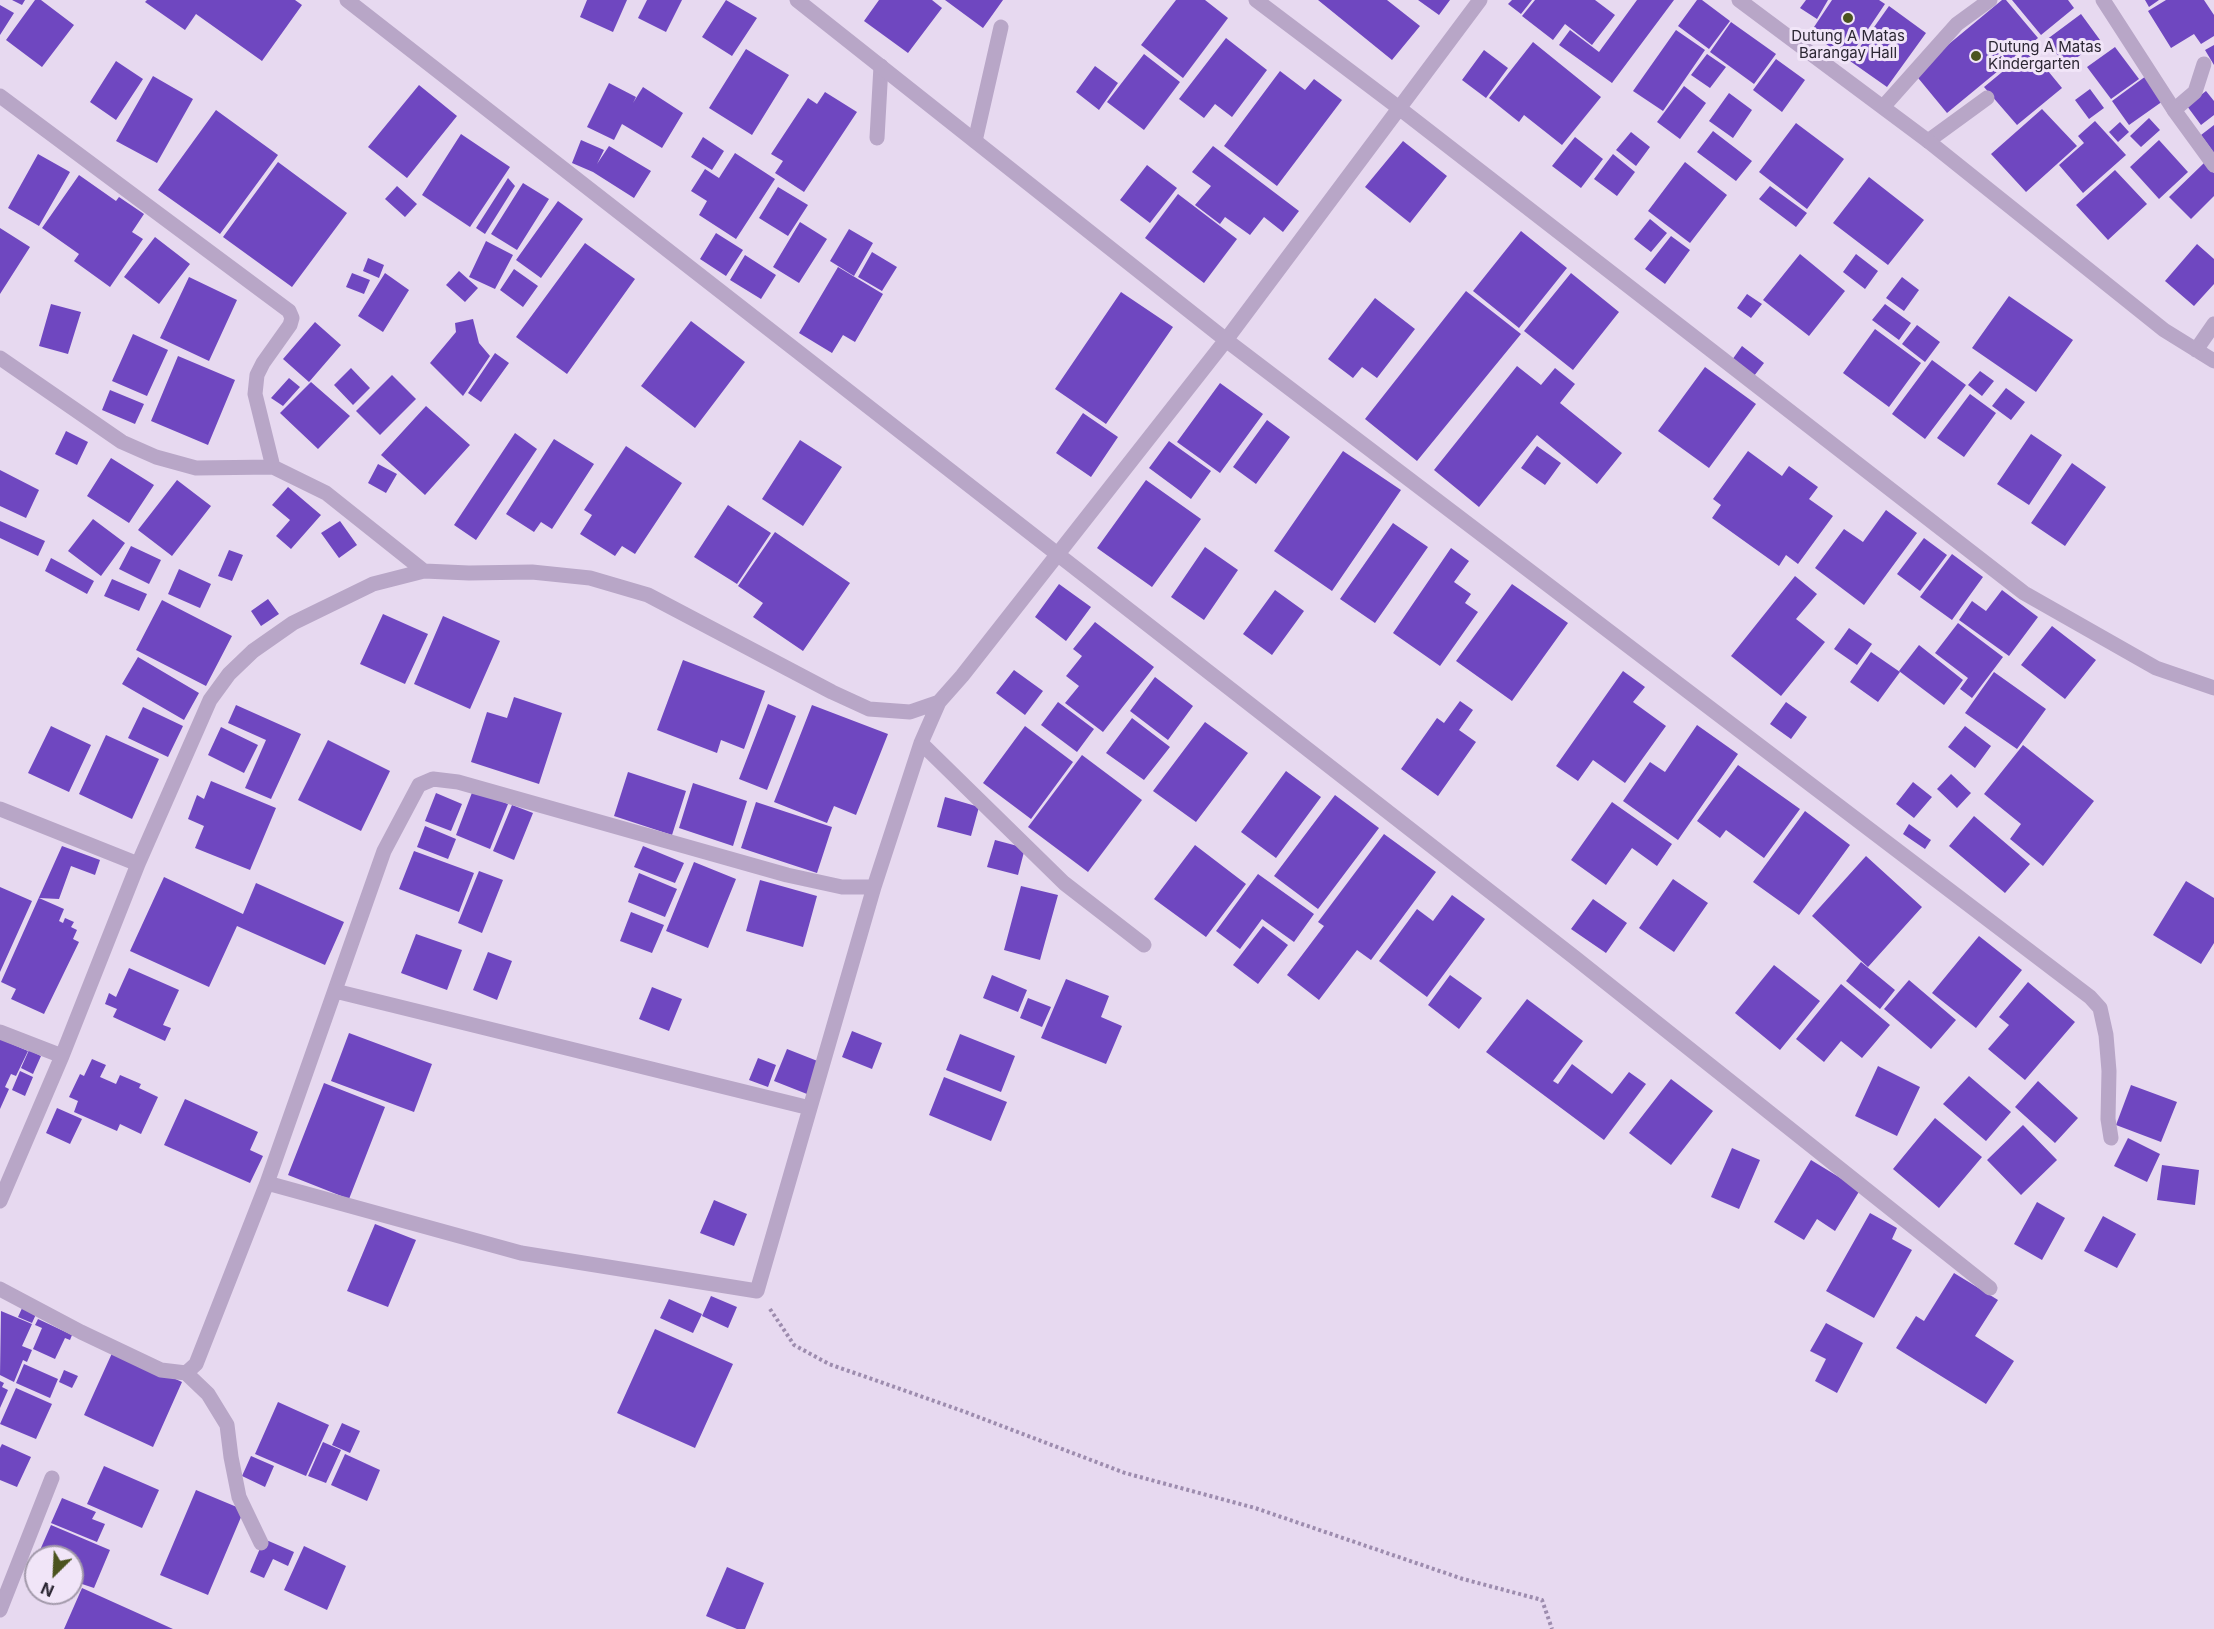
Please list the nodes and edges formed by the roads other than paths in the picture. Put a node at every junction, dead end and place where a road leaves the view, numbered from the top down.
1 (347, 0) edge
2 (797, 0) edge
3 (1256, 0) edge
4 (1480, 0) edge
5 (1739, 0) edge
6 (1990, 0) edge
7 (2103, 0) edge
8 (1001, 27) dead end
9 (2204, 64) dead end
10 (881, 66) junction
11 (0, 96) edge
12 (1987, 98) dead end
13 (1883, 107) junction
14 (1399, 108) junction
15 (2174, 110) junction
16 (877, 138) dead end
17 (975, 141) junction
18 (1928, 141) junction
19 (2214, 165) edge
20 (2214, 324) edge
21 (1226, 340) junction
22 (2196, 350) junction
23 (0, 358) edge
24 (2214, 361) edge
25 (273, 466) junction
26 (1057, 555) junction
27 (424, 570) junction
28 (2214, 688) edge
29 (939, 702) junction
30 (921, 743) junction
31 (0, 809) edge
32 (138, 864) junction
33 (874, 887) junction
34 (1144, 945) dead end
35 (335, 991) junction
36 (0, 1032) edge
37 (62, 1056) junction
38 (810, 1108) junction
39 (2111, 1138) dead end
40 (267, 1183) junction
41 (0, 1201) edge
42 (1990, 1288) dead end
43 (0, 1289) edge
44 (186, 1373) junction
45 (52, 1478) dead end
46 (261, 1543) dead end
47 (4, 1588) edge
48 (0, 1610) edge

1 - 26 street
2 - 10 street
3 - 14 street
4 - 14 street
5 - 13 street
6 - 13 street
7 - 15 street
8 - 17 street
9 - 15 street
10 - 16 street
10 - 17 street
11 - 25 street
12 - 18 street
13 - 18 street
14 - 21 street
14 - 28 street
15 - 19 street
17 - 21 street
18 - 22 street
20 - 22 street
21 - 26 street
21 - 39 street
22 - 24 street
23 - 25 street
25 - 27 street
26 - 29 street
26 - 42 street
27 - 29 street
27 - 32 street
29 - 30 street
30 - 33 street
30 - 34 street
31 - 32 street
32 - 37 street
33 - 35 street
33 - 38 street
35 - 38 street
35 - 40 street
36 - 37 street
37 - 41 street
38 - 40 street
40 - 44 street
43 - 44 street
44 - 46 street
45 - 47 street
47 - 48 street

